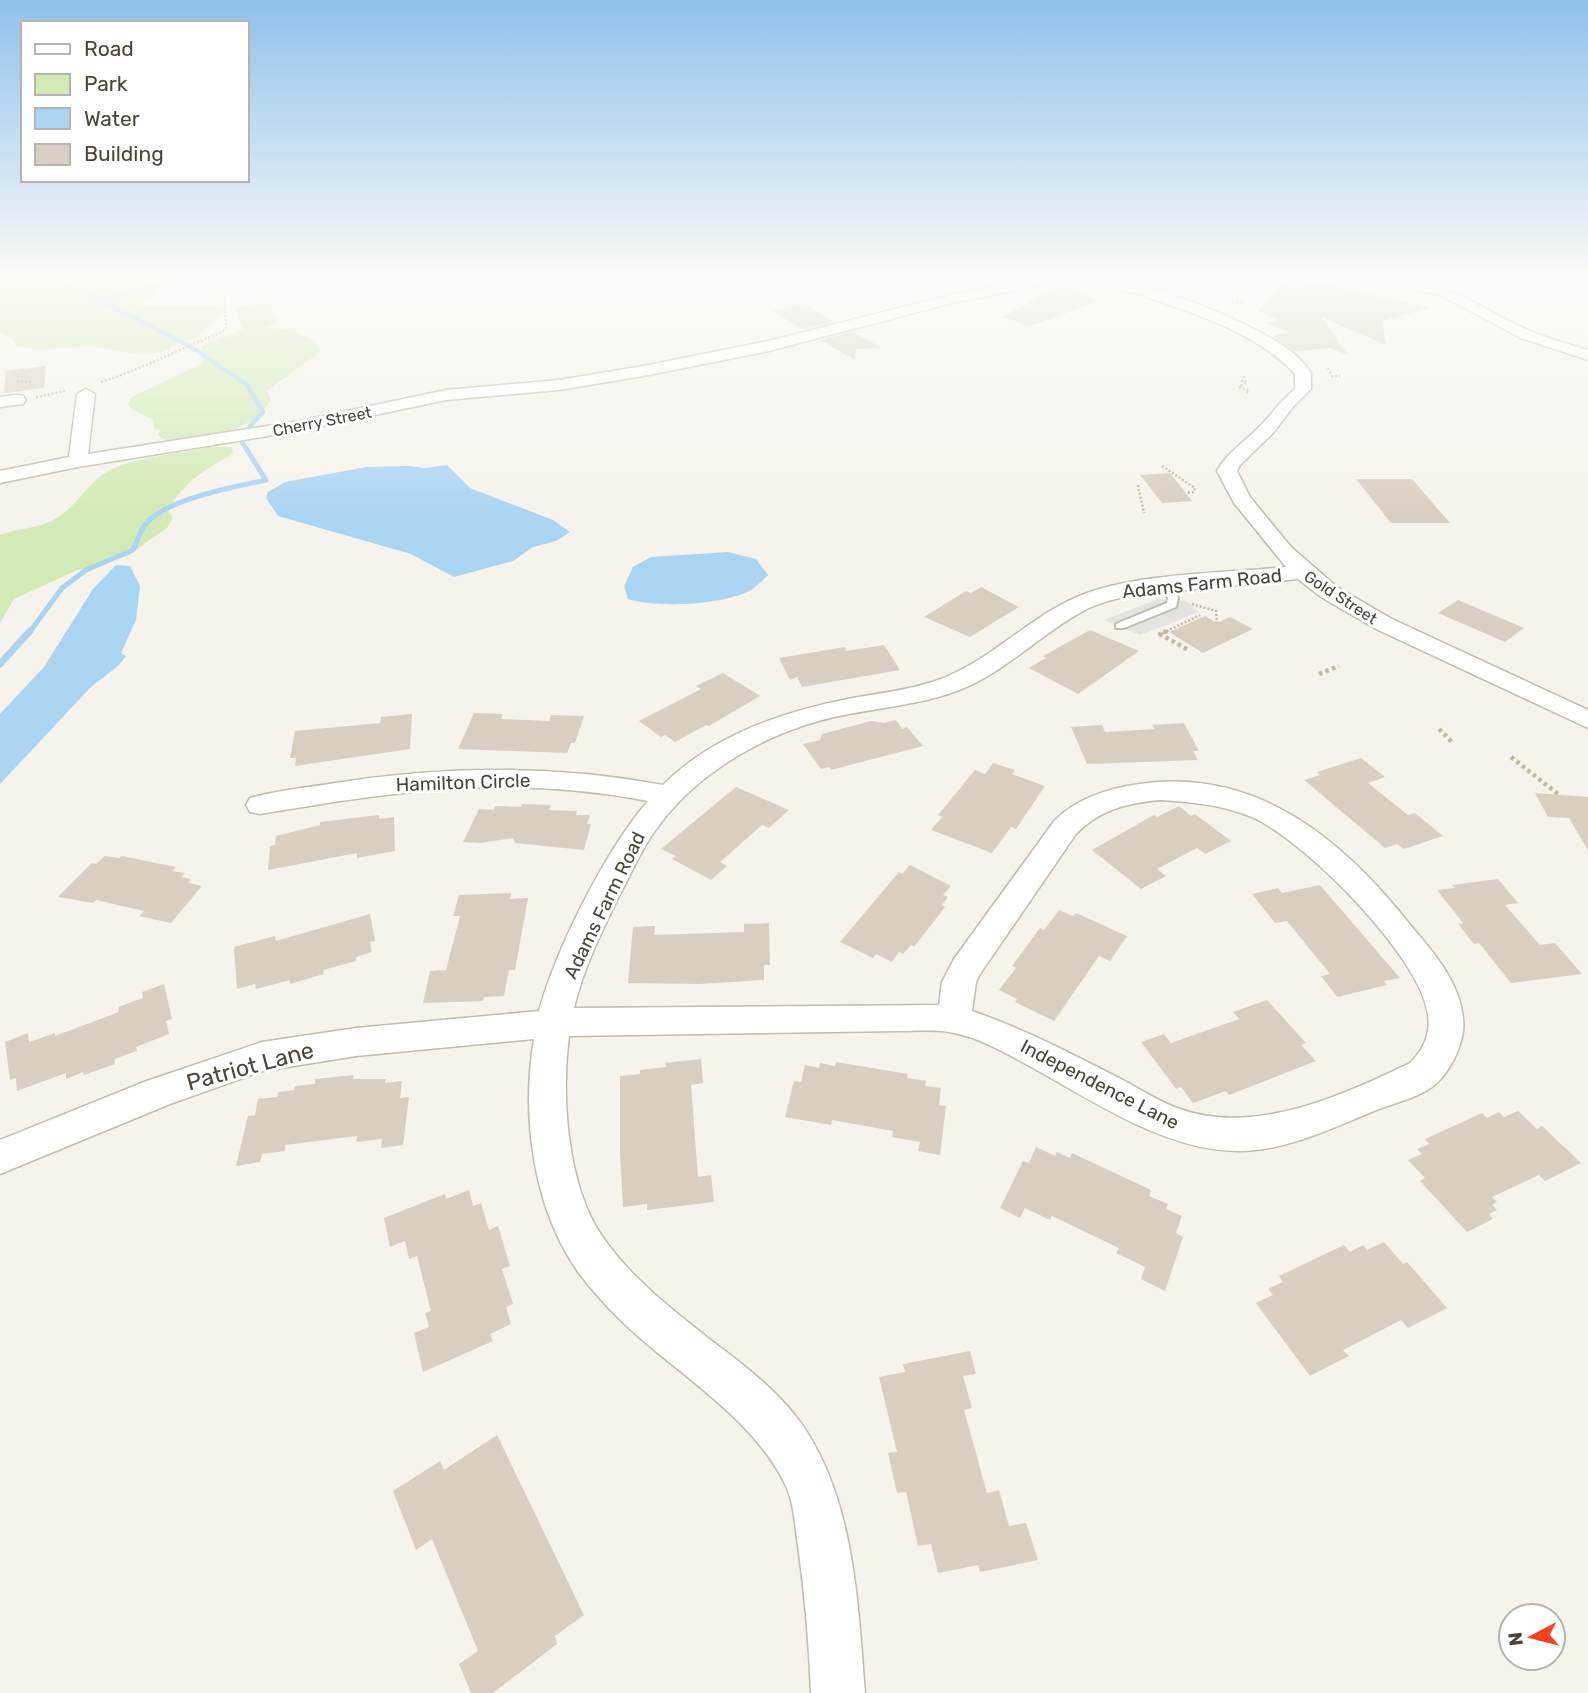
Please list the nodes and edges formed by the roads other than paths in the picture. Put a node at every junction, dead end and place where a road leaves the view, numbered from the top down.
1 (714, 357) edge
2 (1290, 357) edge
3 (88, 390) road end
4 (78, 461) junction
5 (0, 477) edge
6 (1303, 572) junction
7 (1168, 595) junction
8 (1120, 626) dead end
9 (1588, 720) edge
10 (666, 795) junction
11 (260, 805) dead end
12 (954, 1018) junction
13 (554, 1022) junction
14 (0, 1157) edge
15 (838, 1693) edge

1 - 4 street, Cherry Street
2 - 6 street, Gold Street
3 - 4 street
4 - 5 street, Cherry Street
6 - 7 street, Adams Farm Road
6 - 9 street, Gold Street
7 - 8 lane
7 - 10 street, Adams Farm Road
10 - 11 street, Hamilton Circle
10 - 13 street, Adams Farm Road
12 - 12 street, Independence Lane
12 - 13 street, Independence Lane
13 - 14 street, Patriot Lane
13 - 15 street, Adams Farm Road

